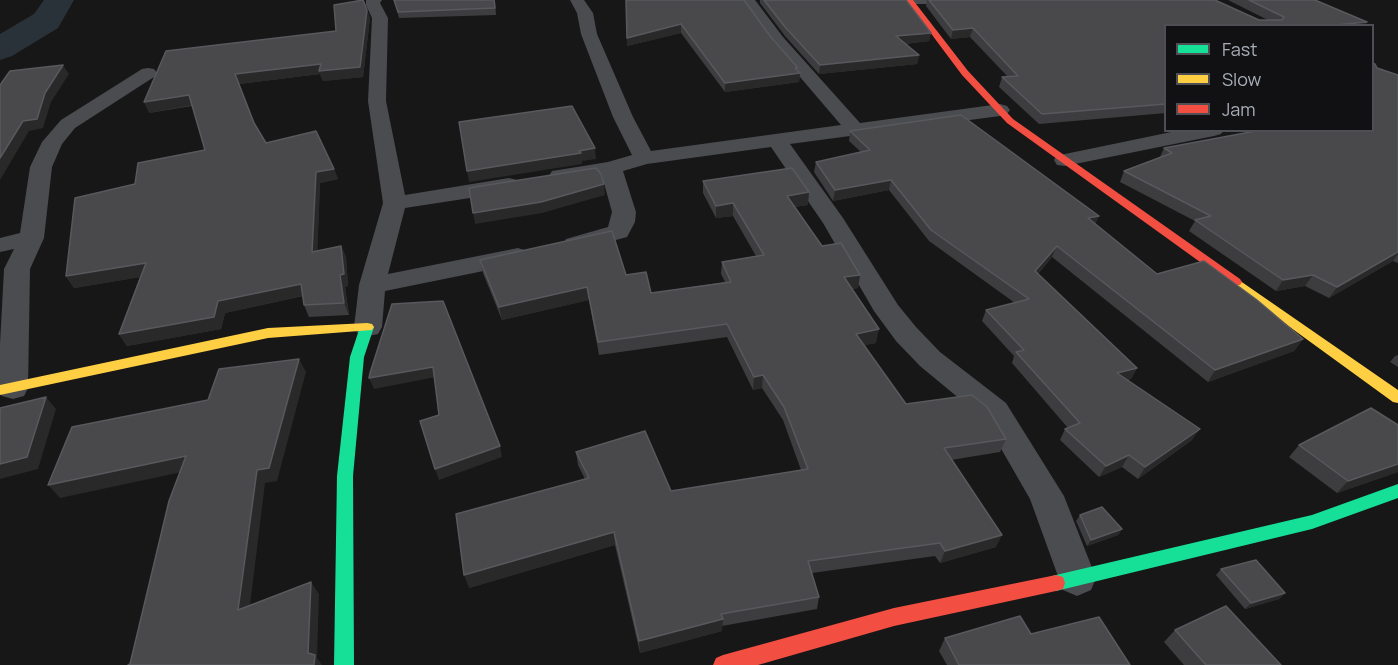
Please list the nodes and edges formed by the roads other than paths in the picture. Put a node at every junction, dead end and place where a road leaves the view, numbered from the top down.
1 (375, 0) edge
2 (577, 0) edge
3 (748, 0) edge
4 (909, 0) edge
5 (915, 0) edge
6 (941, 0) edge
7 (950, 0) edge
8 (148, 73) dead end
9 (1000, 110) junction
10 (857, 130) junction
11 (1204, 132) edge
12 (776, 140) junction
13 (644, 158) junction
14 (1065, 160) junction
15 (611, 168) junction
16 (395, 203) junction
17 (32, 238) junction
18 (0, 245) edge
19 (372, 285) junction
20 (368, 327) junction
21 (6, 389) edge
22 (1398, 398) edge
23 (1398, 491) edge
24 (1077, 578) junction
25 (344, 665) edge
26 (723, 665) edge

1 - 16 street
2 - 13 street
3 - 10 street
4 - 9 street
5 - 6 street
6 - 7 street
8 - 17 street
9 - 10 street
9 - 14 street
10 - 12 street
11 - 14 street
12 - 13 street
12 - 24 street
13 - 15 street
14 - 22 street
15 - 16 street
15 - 19 street
16 - 19 street
17 - 18 street
17 - 21 street
19 - 20 street
20 - 21 street
20 - 25 street
23 - 24 street
24 - 26 street

